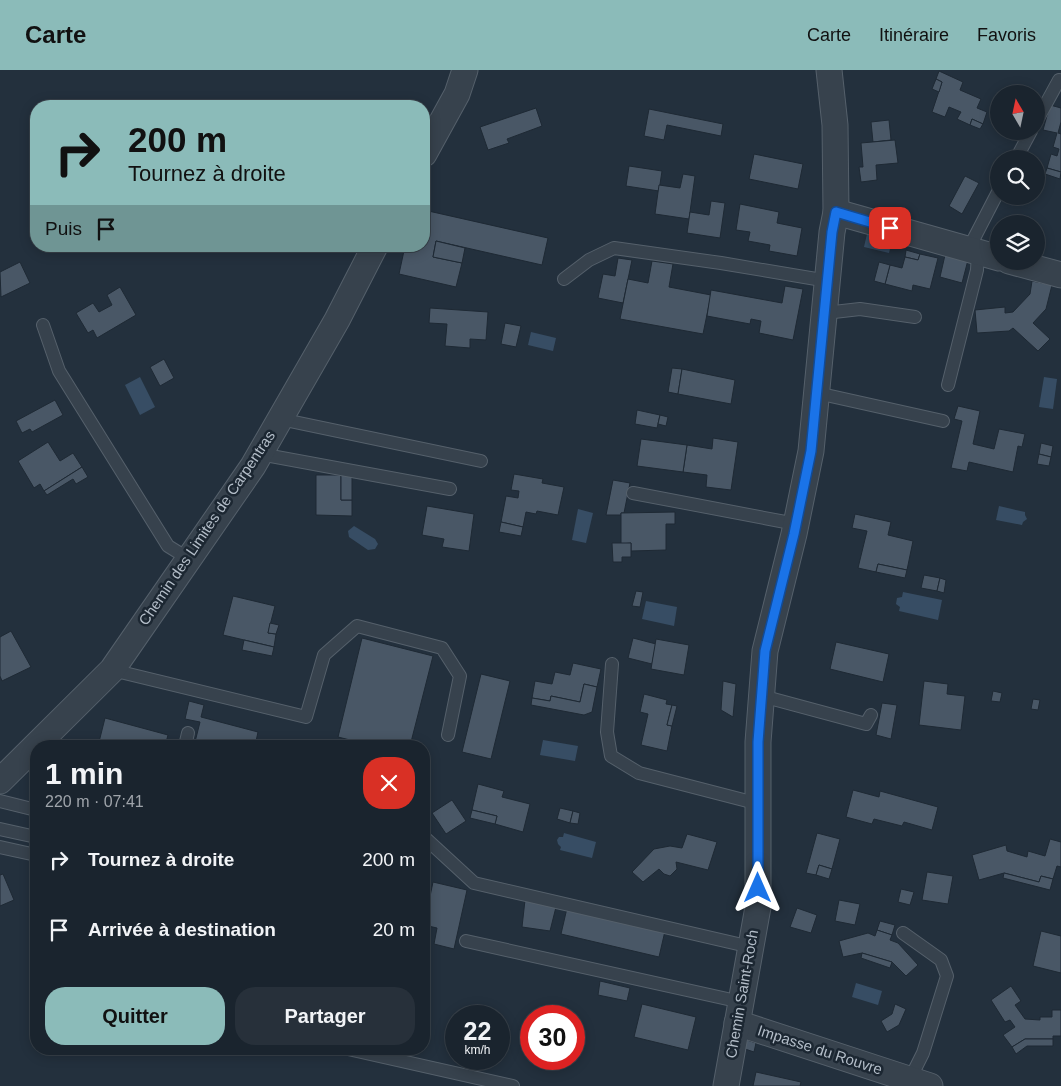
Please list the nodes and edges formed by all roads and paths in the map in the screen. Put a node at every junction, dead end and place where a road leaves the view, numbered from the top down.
1 (466, 70) edge
2 (829, 70) edge
3 (1059, 80) dead end
4 (1045, 106) edge
5 (430, 143) edge
6 (995, 205) edge
7 (836, 212) junction
8 (372, 252) edge
9 (982, 253) edge
10 (1042, 270) edge
11 (1061, 275) edge
12 (564, 279) dead end
13 (828, 282) junction
14 (825, 314) junction
15 (915, 317) dead end
16 (43, 325) dead end
17 (948, 385) dead end
18 (817, 393) junction
19 (280, 419) junction
20 (943, 421) dead end
21 (260, 454) junction
22 (482, 461) dead end
23 (450, 489) dead end
24 (633, 493) dead end
25 (796, 524) junction
26 (188, 559) junction
27 (612, 664) dead end
28 (112, 670) junction
29 (762, 696) junction
30 (871, 715) dead end
31 (188, 733) dead end
32 (448, 735) dead end
33 (41, 740) edge
34 (186, 740) edge
35 (30, 751) edge
36 (0, 781) edge
37 (0, 801) edge
38 (759, 804) junction
39 (30, 808) edge
40 (0, 829) edge
41 (30, 836) edge
42 (430, 843) edge
43 (0, 847) edge
44 (30, 854) edge
45 (903, 933) dead end
46 (466, 940) dead end
47 (751, 947) junction
48 (739, 1012) junction
49 (375, 1055) edge
50 (920, 1083) edge
51 (513, 1086) edge
52 (726, 1086) edge

1 - 5 street
2 - 7 street, Chemin Saint-Roch
3 - 4 lane
6 - 9 lane
7 - 9 street
7 - 13 street, Chemin Saint-Roch
8 - 19 street, Chemin des Limites de Carpentras
9 - 17 lane
10 - 11 street
12 - 13 lane
13 - 14 street, Chemin Saint-Roch
14 - 15 lane
14 - 18 street, Chemin Saint-Roch
16 - 26 lane
18 - 20 lane
18 - 25 street, Chemin Saint-Roch
19 - 21 street, Chemin des Limites de Carpentras
19 - 22 lane
21 - 23 lane
21 - 26 street, Chemin des Limites de Carpentras
24 - 25 lane
25 - 29 street, Chemin Saint-Roch
26 - 28 street, Chemin des Limites de Carpentras
27 - 38 lane
28 - 32 lane
28 - 33 street, Chemin des Limites de Carpentras
29 - 30 lane
29 - 38 street, Chemin Saint-Roch
31 - 34 lane
35 - 36 street, Chemin des Limites de Carpentras
37 - 39 lane
38 - 47 street, Chemin Saint-Roch
40 - 41 lane
42 - 47 lane
43 - 44 lane
45 - 50 lane
46 - 48 lane
47 - 48 street, Chemin Saint-Roch
48 - 50 street, Impasse du Rouvre
48 - 52 street, Chemin Saint-Roch
49 - 51 lane

